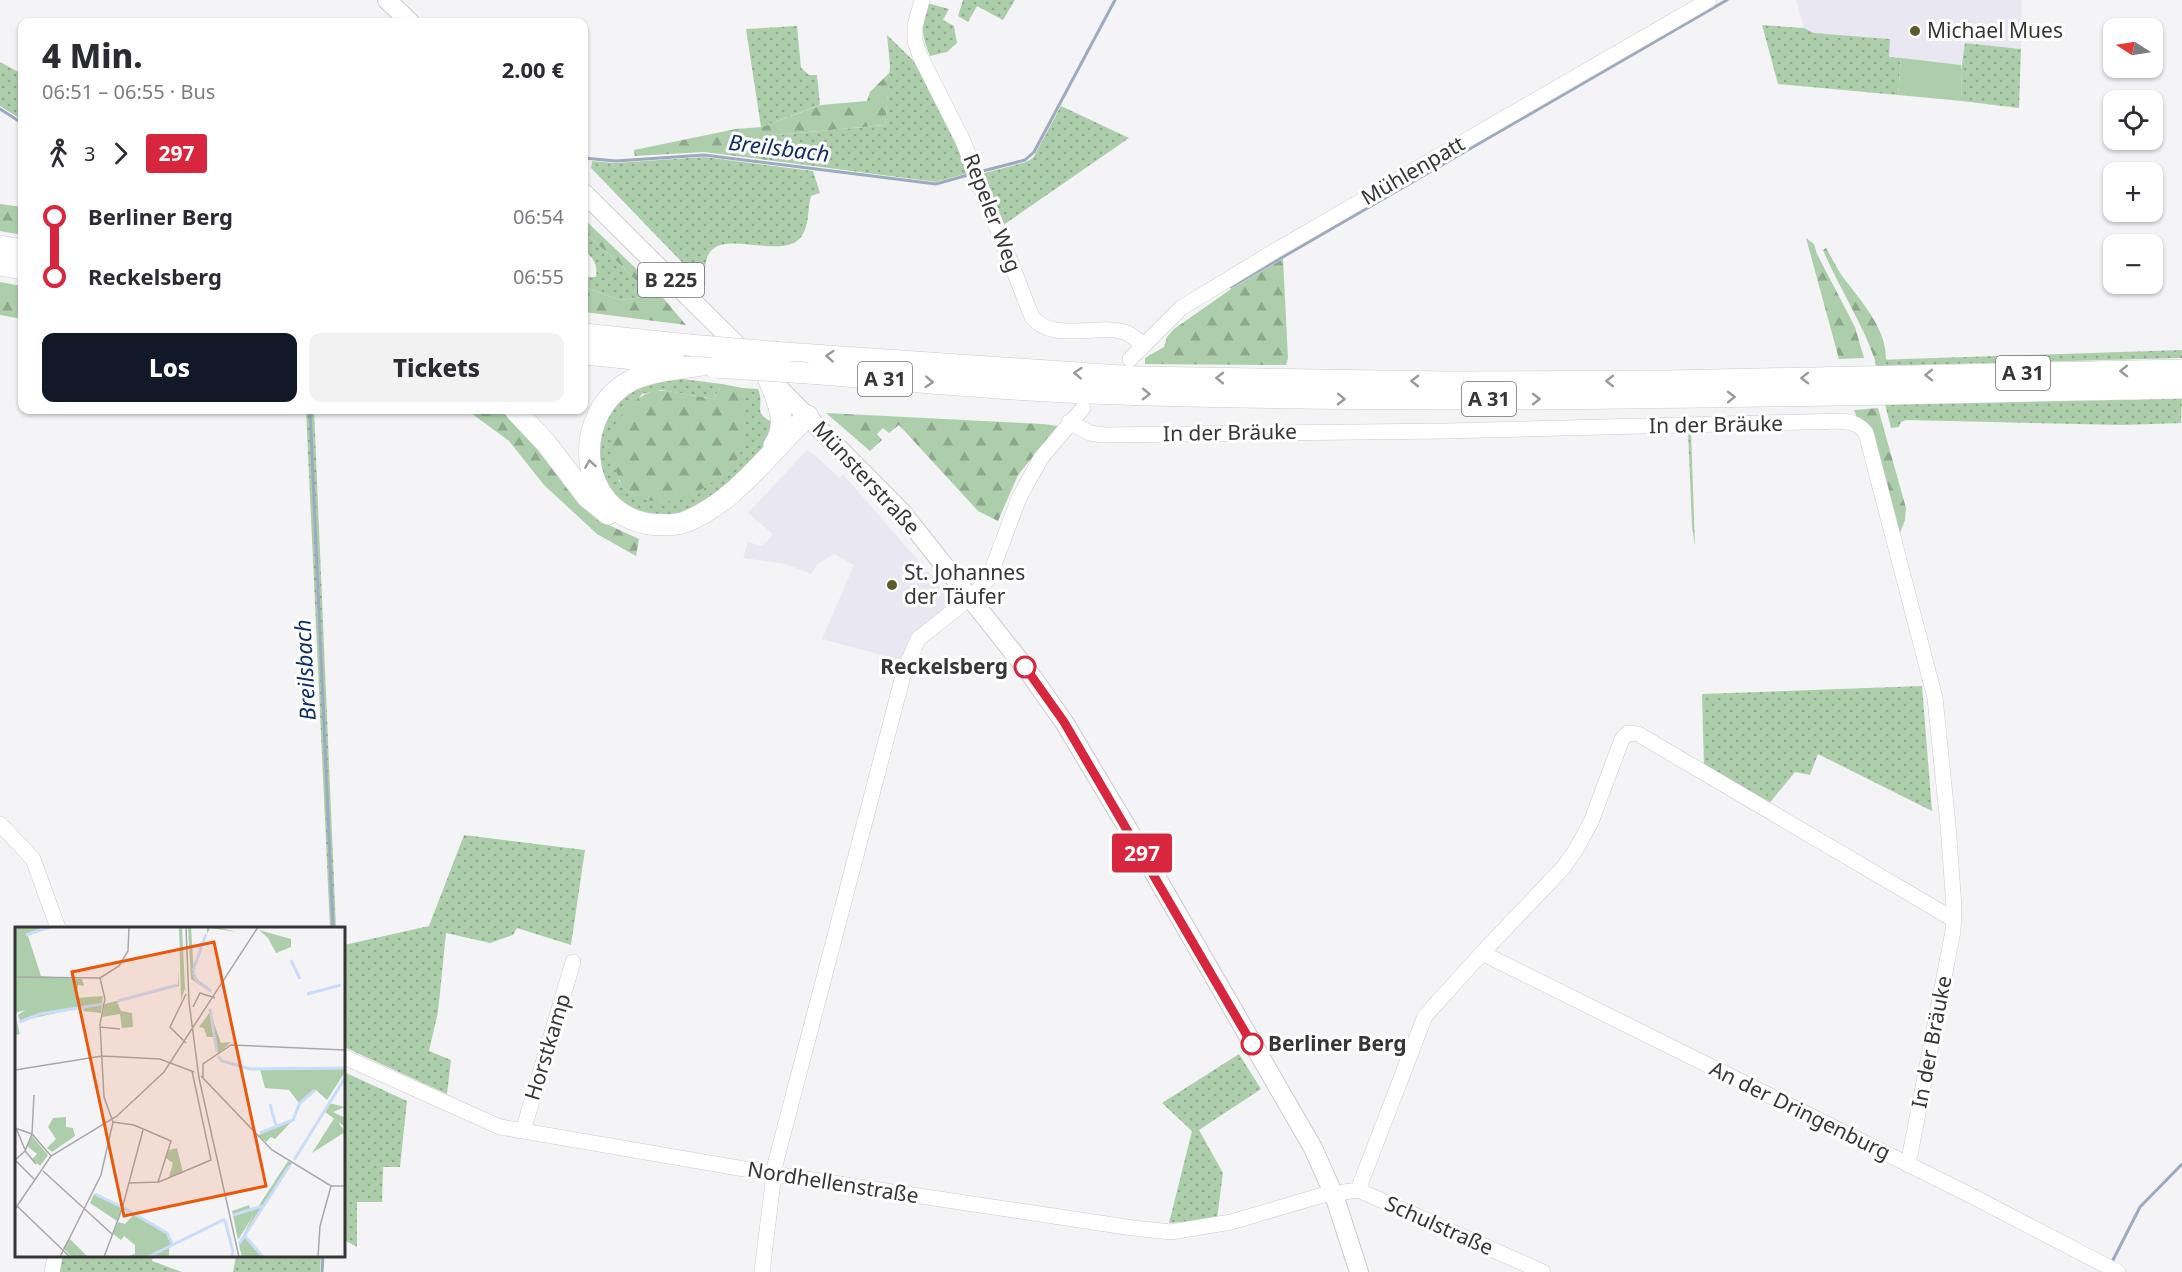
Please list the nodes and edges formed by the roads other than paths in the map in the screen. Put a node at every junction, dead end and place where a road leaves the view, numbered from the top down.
1 (387, 0) edge
2 (922, 0) edge
3 (1709, 0) edge
4 (406, 18) edge
5 (588, 197) edge
6 (0, 246) edge
7 (18, 249) edge
8 (0, 265) edge
9 (18, 268) edge
10 (588, 322) edge
11 (588, 334) edge
12 (683, 344) junction
13 (1143, 344) junction
14 (588, 354) edge
15 (1130, 359) dead end
16 (709, 366) junction
17 (2182, 370) edge
18 (767, 375) junction
19 (2182, 388) edge
20 (1083, 408) dead end
21 (519, 414) edge
22 (813, 420) junction
23 (1069, 422) junction
24 (764, 460) junction
25 (971, 597) junction
26 (0, 824) edge
27 (1953, 918) junction
28 (58, 927) edge
29 (1482, 953) junction
30 (573, 962) dead end
31 (345, 1057) edge
32 (523, 1131) junction
33 (1908, 1165) junction
34 (773, 1174) junction
35 (1358, 1190) junction
36 (1334, 1195) junction
37 (55, 1257) edge
38 (52, 1272) edge
39 (762, 1272) edge
40 (1359, 1272) edge
41 (1544, 1272) edge
42 (2118, 1272) edge

1 - 4 main road
2 - 13 street, Repeler Weg
3 - 13 street, Mühlenpatt
5 - 18 main road, Münsterstraße / B 225
6 - 7 highway
8 - 9 highway
10 - 12 highway
11 - 12 highway, A 31
17 -> 12 highway, A 31, bridge
13 - 15 street, Mühlenpatt
14 - 16 highway, A 31
16 -> 19 highway, A 31, bridge
24 -> 16 highway
18 - 22 main road, Münsterstraße / B 225
18 - 24 highway
20 - 23 street
21 - 22 highway
22 - 24 highway
22 - 25 main road, Münsterstraße
23 - 25 street
23 - 27 street, In der Bräuke
25 - 34 street
25 - 36 main road, Münsterstraße
26 - 28 street
27 - 29 street
27 - 33 street, In der Bräuke
29 - 33 street, An der Dringenburg
29 - 35 street
30 - 32 street, Horstkamp
31 - 32 street, Nordhellenstraße
32 - 34 street, Nordhellenstraße
33 - 42 street, An der Dringenburg
34 - 36 street, Nordhellenstraße
34 - 39 street
35 - 36 street, Schulstraße
35 - 41 street, Schulstraße
36 - 40 main road, Münsterstraße
37 - 38 street

